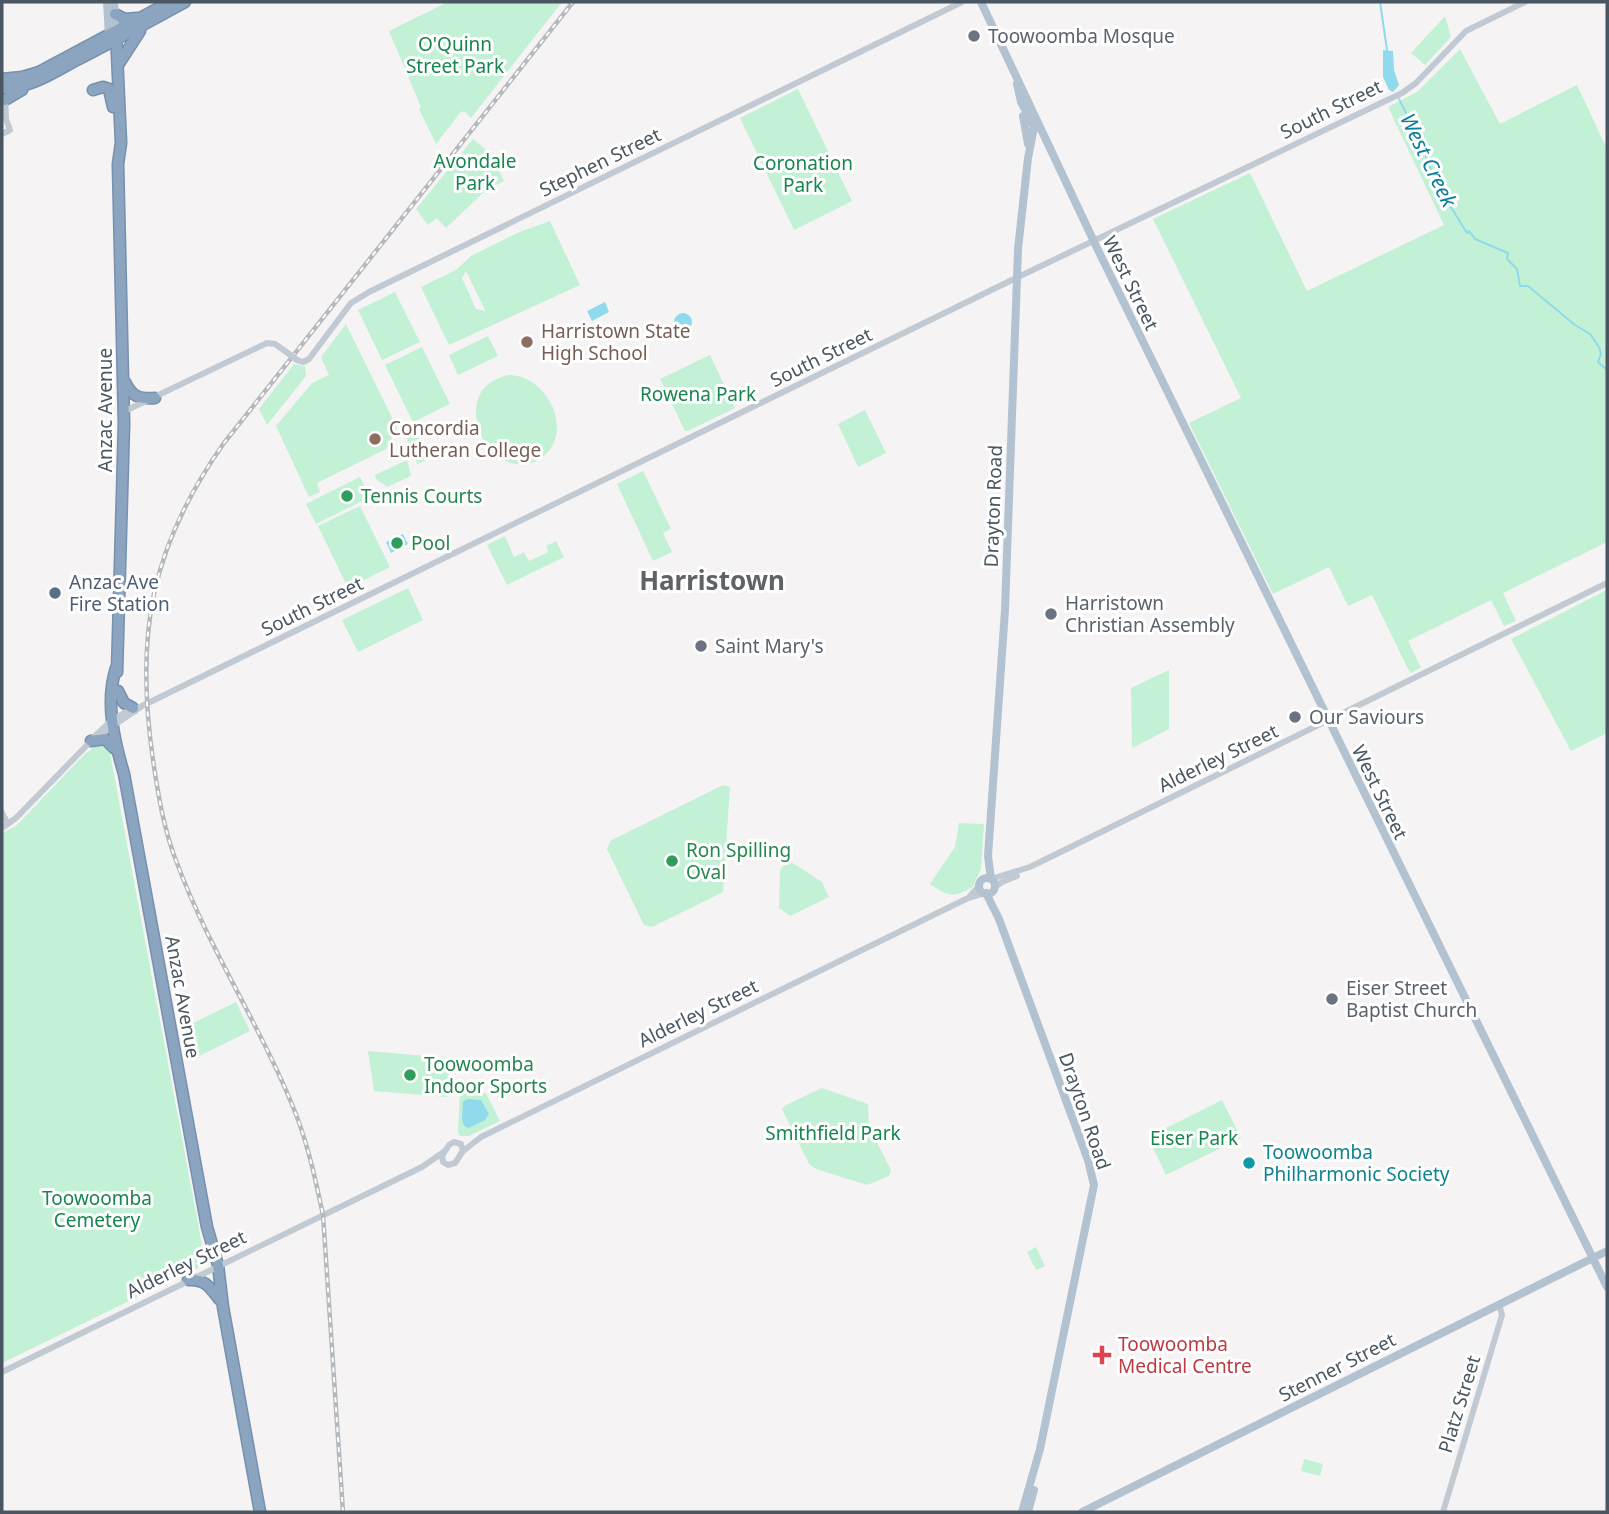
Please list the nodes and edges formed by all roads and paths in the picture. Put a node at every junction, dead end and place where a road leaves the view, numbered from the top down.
1 (107, 2) edge
2 (114, 2) edge
3 (170, 2) edge
4 (185, 2) edge
5 (962, 2) edge
6 (981, 2) edge
7 (1525, 2) edge
8 (115, 14) junction
9 (143, 21) junction
10 (113, 38) junction
11 (98, 50) junction
12 (115, 62) junction
13 (1015, 75) junction
14 (3, 83) edge
15 (31, 83) junction
16 (1022, 88) junction
17 (93, 90) dead end
18 (5, 100) junction
19 (1021, 102) junction
20 (113, 107) junction
21 (1034, 128) junction
22 (2, 134) edge
23 (118, 152) junction
24 (1028, 158) junction
25 (1054, 159) junction
26 (1093, 241) junction
27 (1016, 278) junction
28 (122, 371) junction
29 (155, 398) junction
30 (123, 412) junction
31 (1607, 583) edge
32 (116, 668) junction
33 (118, 691) junction
34 (137, 707) junction
35 (115, 720) junction
36 (1328, 722) junction
37 (91, 741) junction
38 (118, 752) junction
39 (124, 774) junction
40 (2, 813) edge
41 (5, 826) edge
42 (988, 886) junction
43 (481, 1137) junction
44 (458, 1143) junction
45 (445, 1151) junction
46 (462, 1152) junction
47 (444, 1163) junction
48 (422, 1167) junction
49 (1607, 1251) edge
50 (1593, 1258) junction
51 (215, 1267) junction
52 (188, 1280) junction
53 (1607, 1287) edge
54 (221, 1303) junction
55 (1499, 1304) junction
56 (2, 1372) edge
57 (1040, 1449) junction
58 (260, 1512) edge
59 (1022, 1512) edge
60 (1028, 1512) edge
61 (1082, 1512) edge
62 (1443, 1512) edge

1 - 10 main road, Anzac Avenue
2 - 8 main road, Anzac Avenue
3 - 9 highway
4 - 9 highway
5 - 29 street, Stephen Street, bridge
6 - 13 main road
7 - 26 street, South Street
8 - 9 highway
8 - 10 main road, Anzac Avenue
9 - 10 highway
9 - 12 highway
10 - 11 highway
10 - 12 highway, Anzac Avenue
10 - 14 highway
11 - 12 highway
11 - 15 highway
12 - 20 highway, Anzac Avenue
12 - 23 highway, Anzac Avenue
13 - 16 main road
13 - 19 main road
14 - 15 highway
14 - 18 street
15 - 18 highway
16 - 21 main road
16 - 25 main road
17 - 20 highway
18 - 22 street
19 - 21 main road
19 - 24 main road
20 - 23 highway, Anzac Avenue
21 - 24 main road
21 - 25 main road
23 - 28 highway, Anzac Avenue
24 - 27 main road, Drayton Road
25 - 26 main road, West Street
26 - 27 street, South Street
26 - 36 main road, West Street
27 - 34 street, South Street
27 - 42 main road, Drayton Road
28 - 29 highway
28 - 30 highway, Anzac Avenue
29 - 30 street, Stephen Street
30 - 32 highway, Anzac Avenue
31 - 36 street, Alderley Street
32 - 33 highway, Anzac Avenue
32 - 35 highway, Anzac Avenue
33 - 34 highway
33 - 35 highway, Anzac Avenue
34 - 35 street, South Street
35 - 37 street, South Street
35 - 38 highway, Anzac Avenue
35 - 39 highway, Anzac Avenue
36 - 42 street, Alderley Street
36 - 50 main road, West Street
37 - 38 highway
37 - 41 street, South Street
38 - 39 highway, Anzac Avenue
39 - 51 highway, Anzac Avenue
40 - 41 street
42 - 43 street, Alderley Street
42 - 57 main road, Drayton Road
43 - 44 street, Alderley Street
43 - 46 street, Alderley Street
44 - 45 street
44 - 46 street
45 - 47 street
45 - 48 street, Alderley Street
46 - 47 street
47 - 48 street, Alderley Street
48 - 51 street, Alderley Street
49 - 50 main road, Stenner Street
50 - 53 main road, West Street
50 - 55 main road, Stenner Street
51 - 52 street, Alderley Street
51 - 54 highway, Anzac Avenue
52 - 54 highway
52 - 56 street, Alderley Street
54 - 58 highway, Anzac Avenue
55 - 61 main road, Stenner Street
55 - 62 street, Platz Street
57 - 59 main road, Drayton Road
57 - 60 main road, Drayton Road

